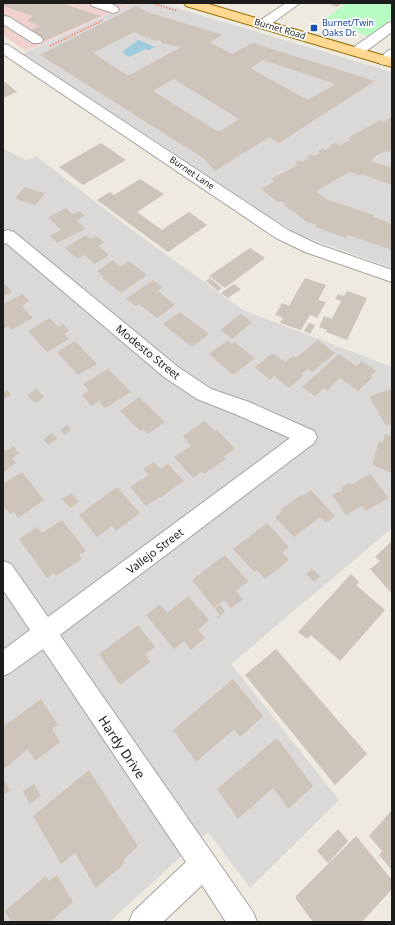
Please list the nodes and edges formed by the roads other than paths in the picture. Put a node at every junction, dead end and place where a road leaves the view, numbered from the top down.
1 (96, 3) edge
2 (294, 3) edge
3 (197, 4) edge
4 (113, 9) dead end
5 (4, 20) edge
6 (263, 24) junction
7 (392, 26) edge
8 (42, 44) road end
9 (3, 48) edge
10 (356, 52) junction
11 (390, 59) edge
12 (5, 237) edge
13 (392, 276) edge
14 (307, 437) joint
15 (3, 571) edge
16 (45, 634) junction
17 (3, 664) edge
18 (203, 865) junction
19 (143, 922) edge
20 (243, 922) edge

1 - 4 street
2 - 6 street
3 - 6 main road, Burnet Road
5 - 8 street
6 - 10 main road, Burnet Road
7 - 10 street
9 - 13 street, Burnet Lane
10 - 11 main road, Burnet Road
12 - 14 street, Modesto Street
14 - 16 street, Vallejo Street
15 - 16 street, Hardy Drive
16 - 17 street, Vallejo Street
16 - 18 street, Hardy Drive
18 - 19 street
18 - 20 street, Hardy Drive

